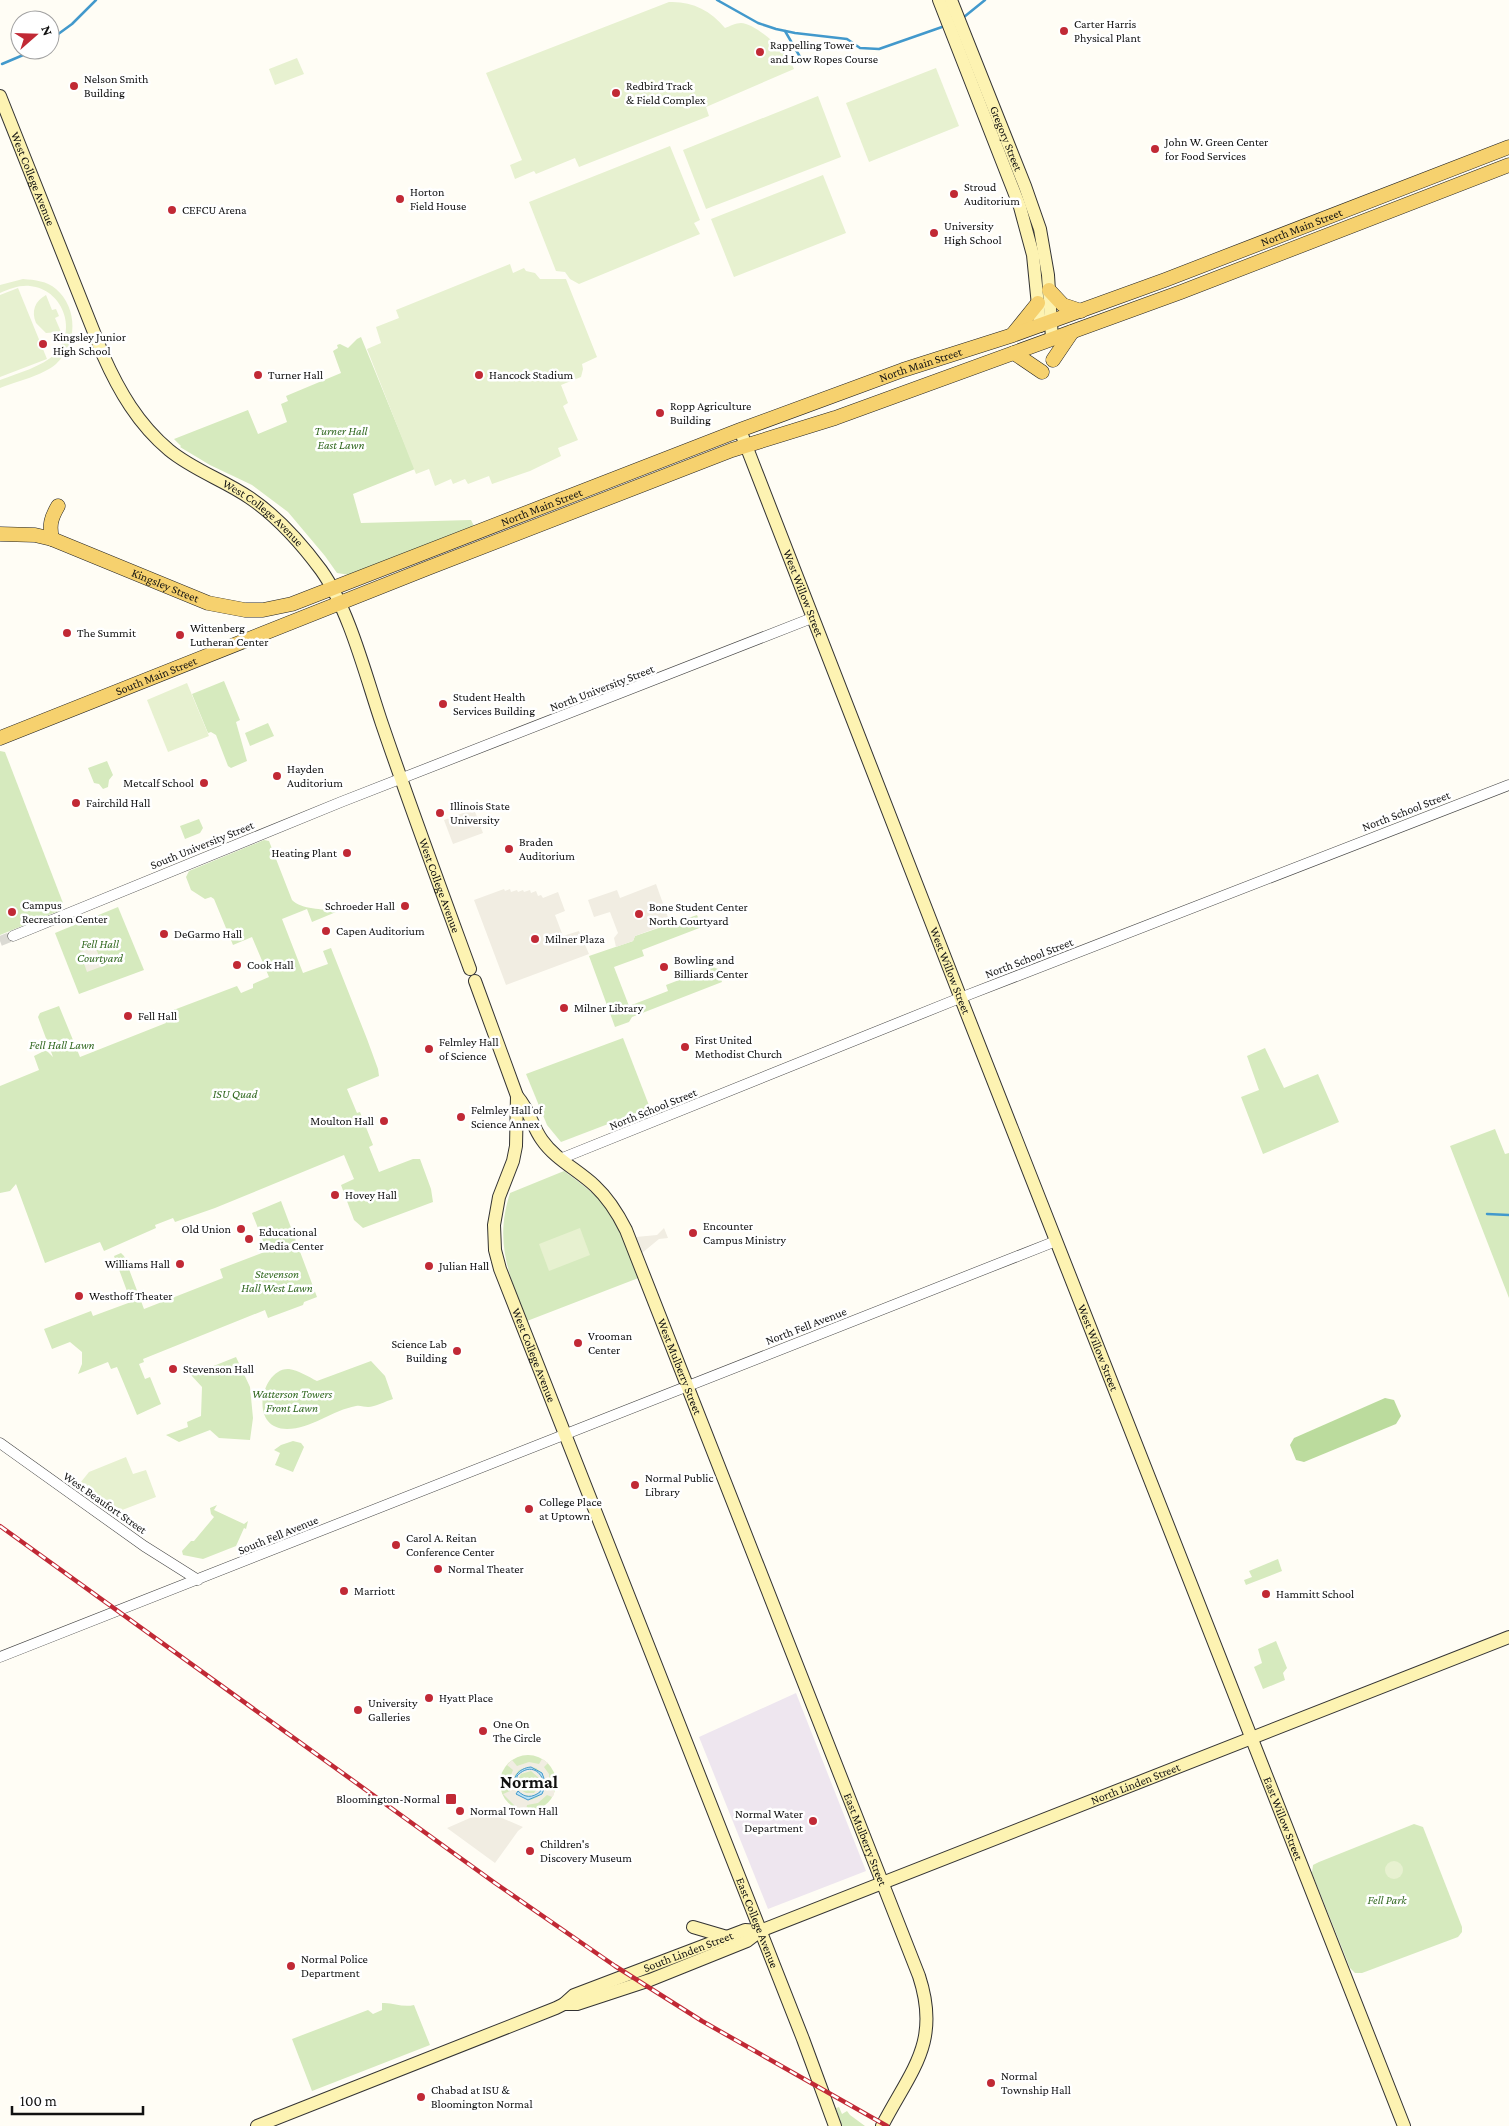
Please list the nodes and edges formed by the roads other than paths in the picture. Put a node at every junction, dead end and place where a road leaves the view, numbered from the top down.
1 (939, 0) edge
2 (951, 0) edge
3 (0, 96) edge
4 (1509, 147) edge
5 (1509, 165) edge
6 (1050, 290) junction
7 (1038, 303) junction
8 (1081, 311) junction
9 (1045, 324) junction
10 (1072, 332) junction
11 (1013, 335) junction
12 (1052, 339) junction
13 (1014, 353) junction
14 (1053, 360) dead end
15 (1042, 372) dead end
16 (740, 430) junction
17 (746, 446) junction
18 (58, 506) dead end
19 (0, 534) edge
20 (52, 539) junction
21 (333, 589) junction
22 (340, 604) junction
23 (812, 618) junction
24 (0, 738) edge
25 (401, 779) junction
26 (1509, 785) edge
27 (13, 936) tunnel mouth
28 (470, 969) dead end
29 (475, 981) dead end
30 (960, 998) junction
31 (517, 1096) junction
32 (560, 1159) junction
33 (1056, 1241) junction
34 (688, 1386) junction
35 (564, 1434) junction
36 (0, 1443) edge
37 (1162, 1512) joint
38 (198, 1580) junction
39 (1509, 1637) edge
40 (0, 1657) edge
41 (798, 1668) joint
42 (678, 1722) joint
43 (1251, 1739) junction
44 (883, 1883) junction
45 (760, 1930) junction
46 (727, 1937) junction
47 (687, 1952) junction
48 (564, 2004) junction
49 (257, 2126) edge
50 (835, 2126) edge
51 (882, 2126) edge
52 (1404, 2126) edge

1 - 7 main road, Gregory Street
2 - 6 main road, Gregory Street
3 - 21 main road, West College Avenue
4 - 8 main road, North Main Street
5 - 10 main road, North Main Street
6 - 8 main road
6 - 9 main road, Gregory Street
7 - 9 main road, Gregory Street
7 - 11 main road
8 - 9 main road, North Main Street
9 - 11 main road, North Main Street
9 - 12 main road, Gregory Street
10 - 12 main road, North Main Street
10 - 14 main road
11 - 16 main road, North Main Street
12 - 13 main road, North Main Street
13 - 15 main road
13 - 17 main road, North Main Street
16 - 17 main road, West Willow Street
16 - 21 main road, North Main Street
17 - 22 main road, North Main Street
17 - 23 main road, West Willow Street
18 - 20 main road
19 - 20 main road, Kingsley Street
20 - 21 main road, Kingsley Street
21 - 22 main road, West College Avenue
22 - 24 main road, South Main Street
22 - 25 main road, West College Avenue
23 - 25 street, North University Street
23 - 30 main road, West Willow Street
25 - 27 street, South University Street
25 - 28 main road, West College Avenue
26 - 30 street, North School Street
29 - 31 main road, West College Avenue
30 - 32 street, North School Street
30 - 33 main road, West Willow Street
31 - 32 main road, West Mulberry Street
31 - 35 main road, West College Avenue
32 - 34 main road, West Mulberry Street
33 - 34 street, North Fell Avenue
33 - 37 main road, West Willow Street
34 - 35 street, North Fell Avenue
34 - 41 main road, West Mulberry Street
35 - 38 street, South Fell Avenue
35 - 42 main road, West College Avenue
36 - 38 street, West Beaufort Street
37 - 43 main road, East Willow Street
38 - 40 street, South Fell Avenue
39 - 43 main road, North Linden Street
41 - 44 main road, East Mulberry Street
42 - 45 main road, East College Avenue
43 - 44 main road, North Linden Street
43 - 52 main road, East Willow Street
44 - 45 main road, North Linden Street
44 - 51 main road, East Mulberry Street
45 - 46 main road, South Linden Street
45 - 48 main road, South Linden Street
45 - 50 main road, East College Avenue
46 - 47 main road, South Linden Street
46 - 47 main road
47 - 48 main road, South Linden Street
48 - 49 main road, South Linden Street

